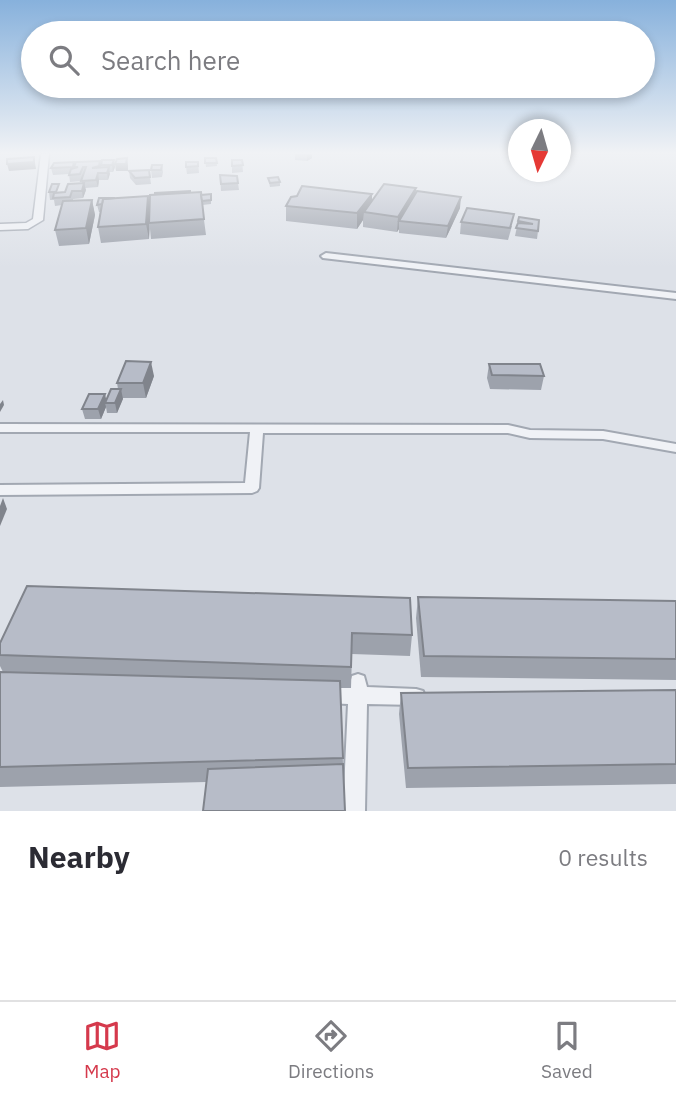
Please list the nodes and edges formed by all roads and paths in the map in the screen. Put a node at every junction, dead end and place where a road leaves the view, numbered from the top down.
1 (41, 192) edge
2 (0, 228) edge
3 (326, 256) dead end
4 (676, 296) edge
5 (0, 428) edge
6 (257, 429) junction
7 (676, 448) edge
8 (0, 490) edge
9 (358, 689) junction
10 (302, 694) edge
11 (440, 697) edge
12 (354, 811) edge

1 - 2 street
3 - 4 street
5 - 6 street
6 - 7 street
6 - 8 street
9 - 10 street
9 - 11 street
9 - 12 street

